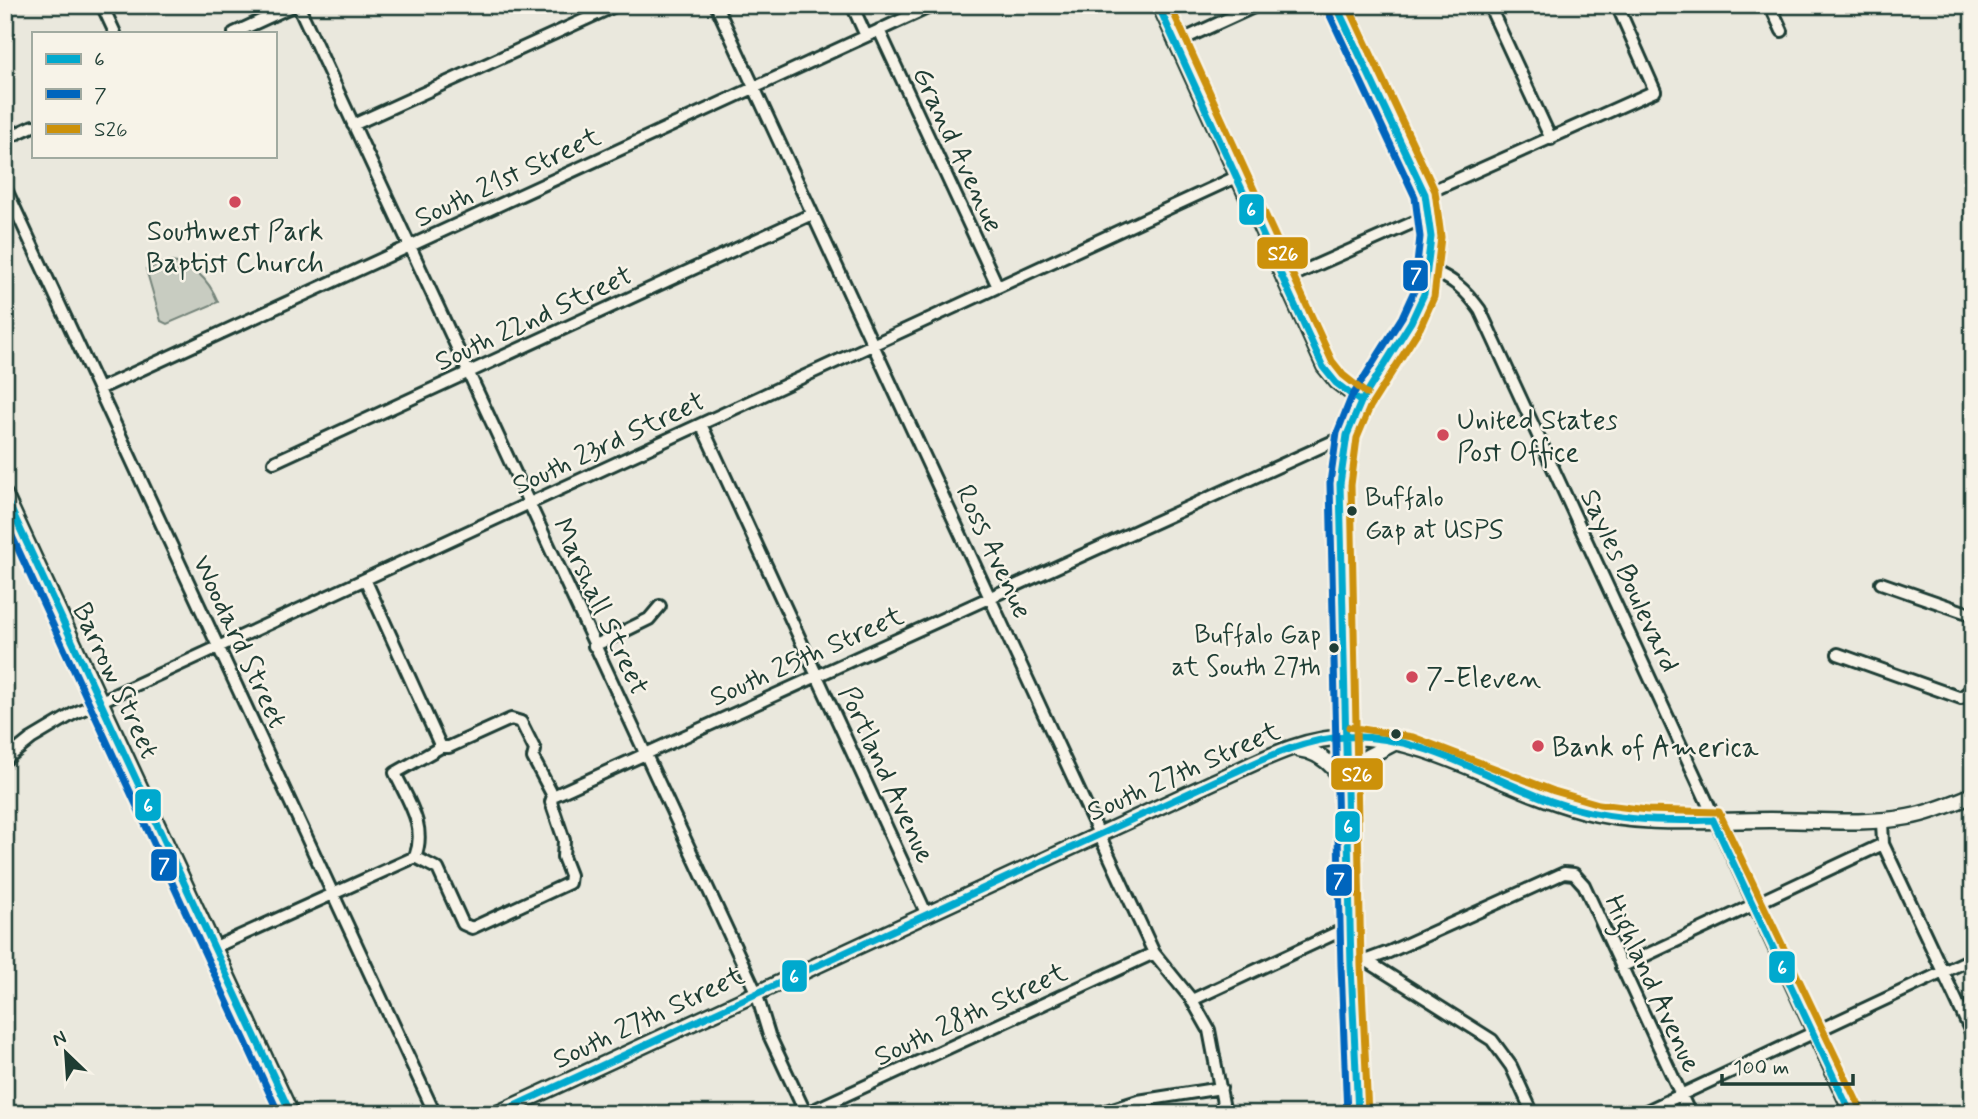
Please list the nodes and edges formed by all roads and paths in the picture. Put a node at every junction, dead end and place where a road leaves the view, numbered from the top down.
1 (102, 5) edge
2 (297, 5) edge
3 (617, 5) edge
4 (716, 5) edge
5 (852, 5) edge
6 (934, 5) edge
7 (1158, 5) edge
8 (1258, 5) edge
9 (1336, 5) edge
10 (1489, 5) edge
11 (1618, 5) edge
12 (1770, 5) edge
13 (879, 30) junction
14 (1782, 31) dead end
15 (115, 32) edge
16 (236, 32) edge
17 (866, 36) junction
18 (1175, 43) junction
19 (755, 87) junction
20 (353, 125) junction
21 (32, 126) edge
22 (5, 139) edge
23 (1551, 139) junction
24 (1236, 177) junction
25 (5, 187) edge
26 (1425, 194) junction
27 (812, 214) junction
28 (1430, 215) junction
29 (410, 246) junction
30 (1429, 269) junction
31 (1283, 280) junction
32 (998, 287) junction
33 (874, 344) junction
34 (469, 371) junction
35 (99, 389) junction
36 (1360, 402) junction
37 (701, 424) junction
38 (1348, 435) junction
39 (274, 462) dead end
40 (5, 496) edge
41 (530, 503) junction
42 (365, 579) junction
43 (1881, 583) dead end
44 (991, 596) junction
45 (660, 606) dead end
46 (1973, 615) edge
47 (594, 646) junction
48 (218, 647) junction
49 (1838, 654) dead end
50 (818, 676) junction
51 (1973, 688) edge
52 (99, 702) junction
53 (1348, 737) junction
54 (1396, 742) junction
55 (441, 747) junction
56 (1289, 749) junction
57 (645, 752) junction
58 (5, 760) edge
59 (1349, 789) junction
60 (1973, 795) edge
61 (553, 796) junction
62 (1713, 820) junction
63 (1882, 821) junction
64 (1100, 834) junction
65 (1882, 844) junction
66 (415, 857) junction
67 (333, 894) junction
68 (1753, 905) junction
69 (927, 915) junction
70 (1351, 926) junction
71 (213, 948) junction
72 (1154, 953) junction
73 (1973, 958) edge
74 (1367, 961) junction
75 (1351, 966) junction
76 (1621, 967) junction
77 (1944, 972) junction
78 (756, 992) junction
79 (1192, 1000) junction
80 (1813, 1033) junction
81 (1973, 1036) edge
82 (1221, 1088) junction
83 (1681, 1095) junction
84 (291, 1114) edge
85 (435, 1114) edge
86 (496, 1114) edge
87 (806, 1114) edge
88 (1097, 1114) edge
89 (1226, 1114) edge
90 (1358, 1114) edge
91 (1534, 1114) edge
92 (1640, 1114) edge
93 (1689, 1114) edge
94 (1851, 1114) edge

1 - 15 street
2 - 16 street
2 - 20 street, Marshall Street
3 - 20 street
4 - 19 street, Ross Avenue
5 - 17 street
6 - 13 street, South 21st Street
7 - 18 street
8 - 18 street
9 - 26 main road
10 - 23 street
11 - 23 street
12 - 14 street
13 - 17 street, South 21st Street
13 - 32 street, Grand Avenue
17 - 19 street, South 21st Street
18 - 24 street
19 - 27 street, Ross Avenue
19 - 29 street, South 21st Street
20 - 29 street, Marshall Street
21 - 22 street
23 - 26 street
24 - 31 street
24 - 32 street, South 23rd Street
25 - 35 street, Woodard Street
26 - 28 main road
27 - 33 street, Ross Avenue
27 - 34 street, South 22nd Street
28 - 30 main road
28 - 31 street
29 - 34 street, Marshall Street
29 - 35 street, South 21st Street
30 - 36 main road
30 - 62 street, Sayles Boulevard
31 - 36 street
32 - 33 street, South 23rd Street
33 - 37 street, South 23rd Street
33 - 44 street, Ross Avenue
34 - 39 street, South 22nd Street
34 - 41 street, Marshall Street
35 - 48 street, Woodard Street
36 - 38 main road
37 - 41 street, South 23rd Street
37 - 50 street, Portland Avenue
38 - 44 street, South 25th Street
38 - 53 main road
40 - 52 main road, Barrow Street
41 - 42 street, South 23rd Street
41 - 47 street, Marshall Street
42 - 48 street, South 23rd Street
42 - 55 street
43 - 46 street
44 - 50 street, South 25th Street
44 - 64 street, Ross Avenue
45 - 47 street
47 - 57 street, Marshall Street
48 - 52 street, South 23rd Street
48 - 67 street, Woodard Street
49 - 51 street
50 - 57 street, South 25th Street
50 - 69 street, Portland Avenue
52 - 58 street, South 23rd Street
52 - 71 main road, Barrow Street
53 - 54 main road, South 27th Street
53 - 56 main road, South 27th Street
53 - 59 main road
54 - 59 main road
54 - 62 main road, South 27th Street
55 - 61 street
55 - 66 street
56 - 59 main road
56 - 64 main road, South 27th Street
57 - 61 street, South 25th Street
57 - 78 street, Marshall Street
59 - 70 main road
60 - 63 main road, South 27th Street
61 - 66 street
62 - 63 main road, South 27th Street
62 - 68 street, Sayles Boulevard
63 - 65 street
64 - 69 main road, South 27th Street
64 - 72 street, Ross Avenue
65 - 68 street
65 - 77 street
66 - 67 street
67 - 71 street
67 - 85 street, Woodard Street
68 - 76 street
68 - 80 street, Sayles Boulevard
69 - 78 main road, South 27th Street
70 - 75 main road
70 - 79 street
71 - 84 main road, Barrow Street
72 - 79 street, Ross Avenue
72 - 87 street, South 28th Street
73 - 77 street
74 - 75 street
74 - 76 street, Highland Avenue
74 - 91 street
75 - 90 main road
76 - 83 street, Highland Avenue
77 - 80 street
77 - 81 street
78 - 86 main road, South 27th Street
78 - 87 street, Marshall Street
79 - 82 street, Ross Avenue
80 - 83 street
80 - 94 street, Sayles Boulevard
82 - 88 street
82 - 89 street, Ross Avenue
83 - 92 street
83 - 93 street, Highland Avenue

